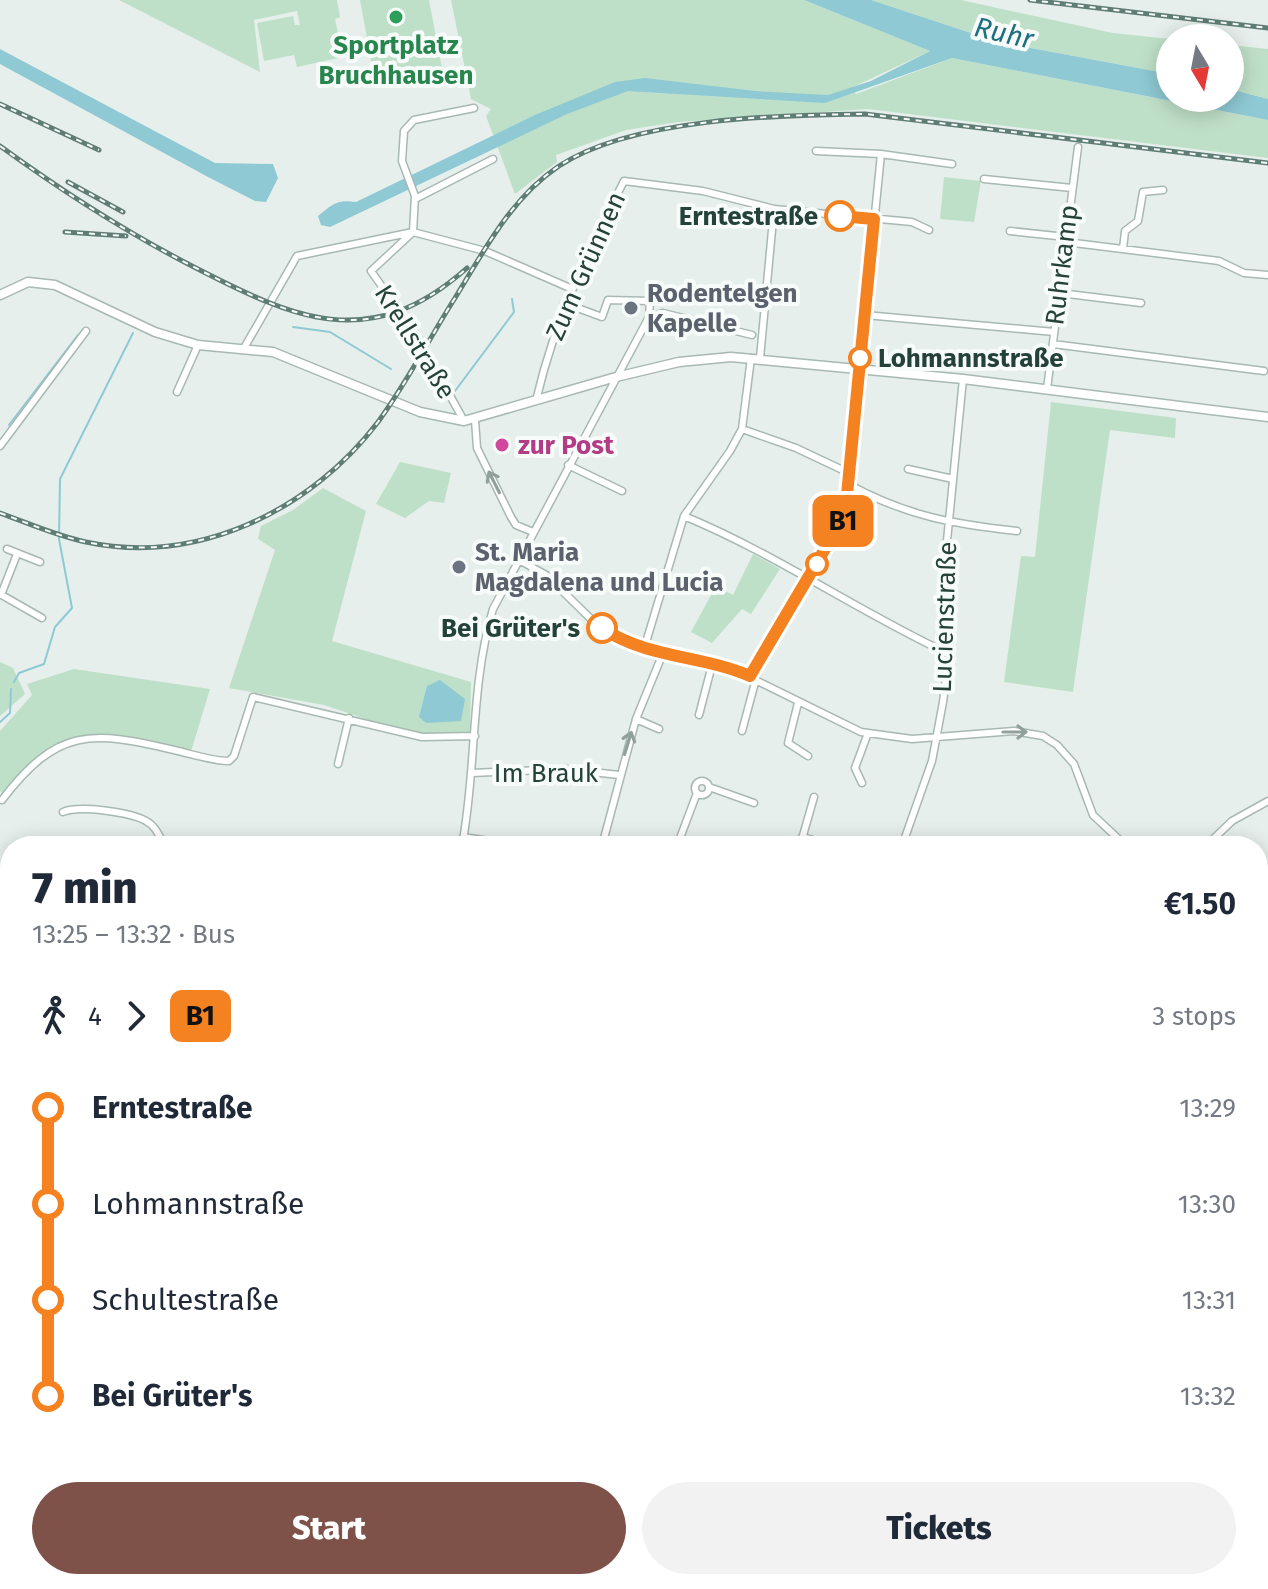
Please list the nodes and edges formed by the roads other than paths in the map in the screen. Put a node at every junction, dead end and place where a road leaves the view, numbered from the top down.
1 (474, 108) dead end
2 (1078, 147) dead end
3 (816, 151) dead end
4 (881, 154) junction
5 (493, 159) dead end
6 (952, 164) dead end
7 (984, 179) dead end
8 (1072, 188) junction
9 (1163, 190) dead end
10 (415, 197) junction
11 (774, 209) junction
12 (874, 219) junction
13 (929, 230) dead end
14 (1010, 231) dead end
15 (413, 232) junction
16 (1066, 239) junction
17 (1123, 249) junction
18 (1268, 275) edge
19 (570, 288) junction
20 (1060, 293) junction
21 (0, 295) edge
22 (564, 303) junction
23 (1141, 303) dead end
24 (865, 315) junction
25 (649, 317) junction
26 (86, 331) dead end
27 (1054, 332) junction
28 (752, 335) dead end
29 (1053, 344) junction
30 (198, 345) junction
31 (244, 348) junction
32 (755, 358) junction
33 (859, 368) junction
34 (1264, 371) dead end
35 (616, 377) junction
36 (963, 379) junction
37 (1047, 389) junction
38 (177, 392) dead end
39 (537, 397) junction
40 (1268, 417) edge
41 (475, 420) junction
42 (464, 421) junction
43 (742, 429) junction
44 (0, 446) edge
45 (568, 465) junction
46 (908, 469) dead end
47 (849, 473) junction
48 (953, 479) junction
49 (848, 484) junction
50 (622, 491) dead end
51 (684, 516) junction
52 (948, 524) junction
53 (1017, 531) dead end
54 (533, 532) junction
55 (7, 549) dead end
56 (17, 554) junction
57 (519, 560) junction
58 (40, 562) dead end
59 (808, 579) junction
60 (1, 594) edge
61 (42, 618) dead end
62 (644, 649) junction
63 (663, 653) junction
64 (949, 654) junction
65 (713, 661) junction
66 (753, 678) junction
67 (798, 703) junction
68 (699, 715) dead end
69 (349, 718) junction
70 (636, 719) junction
71 (659, 729) dead end
72 (742, 731) dead end
73 (868, 733) junction
74 (475, 736) junction
75 (938, 738) junction
76 (808, 756) dead end
77 (338, 764) dead end
78 (472, 773) junction
79 (619, 775) junction
80 (862, 783) dead end
81 (709, 787) junction
82 (697, 793) junction
83 (814, 797) dead end
84 (2, 800) dead end
85 (1268, 801) edge
86 (754, 803) dead end
87 (63, 812) dead end
88 (159, 836) edge
89 (463, 836) edge
90 (605, 836) edge
91 (681, 836) edge
92 (802, 836) edge
93 (905, 836) edge
94 (1115, 836) edge
95 (1216, 836) edge

1 - 10 street
2 - 8 street, Ruhrkamp
3 - 4 street
4 - 6 street
4 - 12 street
5 - 10 street
7 - 8 street, Ruhrkamp
8 - 16 street, Ruhrkamp
9 - 17 street
10 - 15 street
11 - 12 street
11 - 19 street, Zum Grünnen
11 - 32 street
12 - 13 street
12 - 24 street
14 - 16 street
15 - 19 street
15 - 31 street
15 - 42 street, Krellstraße
16 - 17 street
16 - 20 street, Ruhrkamp
17 - 18 street
19 - 22 street, Zum Grünnen
20 - 23 street
20 - 27 street, Ruhrkamp
21 - 30 street
22 - 25 street
22 - 39 street, Zum Grünnen
24 - 27 street
24 - 33 street
25 - 28 street
25 - 35 street
26 - 44 street
27 - 29 street, Ruhrkamp
29 - 34 street
29 - 37 street, Ruhrkamp
30 - 31 street
30 - 38 street
31 - 42 street
32 - 33 street
32 - 35 street
32 - 43 street
33 - 36 street
33 - 47 street
35 - 39 street
35 - 45 street
36 - 37 street
36 - 48 street, Lucienstraße
37 - 40 street
39 - 41 street
41 - 42 street
54 -> 41 street
43 - 47 street
43 - 51 street
45 - 50 street
45 - 54 street
46 - 48 street
47 - 49 street
48 - 52 street, Lucienstraße
49 - 52 street
49 - 59 street
51 - 59 street
51 - 62 street
52 - 53 street
52 - 64 street, Lucienstraße
54 - 57 street
55 - 56 street
56 - 58 street
56 - 60 street
57 - 62 street
57 - 74 street
59 - 64 street
59 - 66 street
60 - 61 street
62 - 63 street
63 - 65 street
63 - 70 street, Im Brauk
64 - 75 street, Lucienstraße
65 - 66 street
65 - 68 street
66 - 67 street
66 - 72 street
67 - 73 street
67 - 76 street
69 - 74 street
69 - 77 street
69 - 84 street
70 - 71 street
79 -> 70 street, Im Brauk
73 - 75 street
73 - 80 street
74 - 78 street
75 - 93 street, Lucienstraße
75 -> 94 street
78 - 79 street, Im Brauk
78 - 89 street
79 - 90 street, Im Brauk
81 - 82 street
81 - 82 street
81 - 86 street
82 - 91 street
83 - 92 street
85 - 95 street
87 - 88 street

